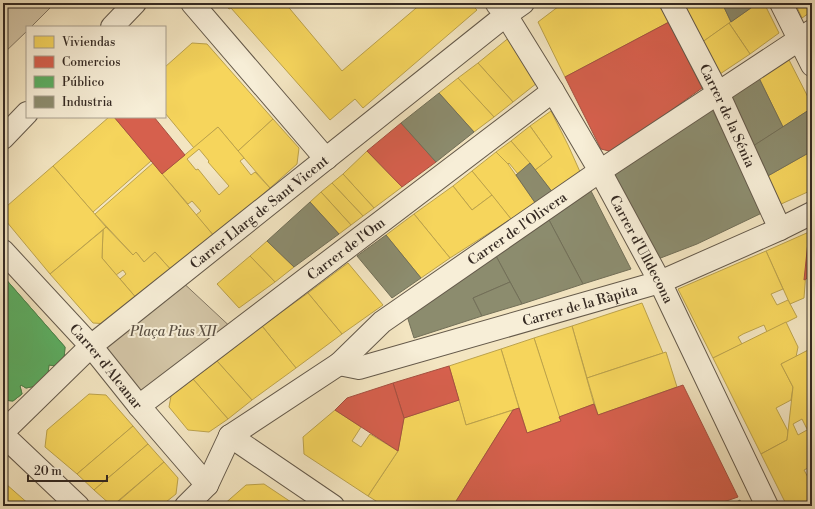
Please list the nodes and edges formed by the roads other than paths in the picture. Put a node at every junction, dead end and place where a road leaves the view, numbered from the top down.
1 (136, 3) edge
2 (192, 3) edge
3 (670, 3) edge
4 (781, 3) edge
5 (509, 7) edge
6 (113, 26) edge
7 (805, 36) edge
8 (812, 65) edge
9 (553, 91) junction
10 (718, 93) junction
11 (26, 114) edge
12 (3, 138) edge
13 (326, 159) junction
14 (600, 171) junction
15 (812, 213) edge
16 (780, 229) junction
17 (3, 251) edge
18 (660, 282) junction
19 (91, 346) junction
20 (338, 364) junction
21 (139, 406) junction
22 (3, 432) edge
23 (3, 435) edge
24 (230, 436) junction
25 (207, 485) junction
26 (78, 506) edge
27 (186, 506) edge
28 (333, 506) edge
29 (767, 506) edge

1 - 6 street
2 - 13 street
3 - 10 street, Carrer de la Sénia
4 - 7 street
5 - 9 street, Carrer d'Ulldecona
5 - 13 street, Carrer Llarg de Sant Vicent
7 - 8 street
7 - 10 street, Carrer de l'Olivera
9 - 14 street, Carrer d'Ulldecona
9 - 21 street, Carrer de l'Om
10 - 14 street, Carrer de l'Olivera
10 - 16 street, Carrer de la Sénia
11 - 12 street
13 - 19 street, Carrer Llarg de Sant Vicent
14 - 18 street, Carrer d'Ulldecona
14 - 20 street, Carrer de l'Olivera
15 - 16 street, Carrer de la Ràpita
16 - 18 street, Carrer de la Ràpita
17 - 19 street, Carrer d'Alcanar
18 - 20 street, Carrer de la Ràpita
18 - 29 street, Carrer d'Ulldecona
19 - 21 street, Carrer d'Alcanar
19 - 22 street, Carrer Llarg de Sant Vicent
20 - 24 street, Carrer de l'Olivera
21 - 25 street, Carrer d'Alcanar
23 - 26 street
24 - 25 street
24 - 28 street
25 - 27 street

